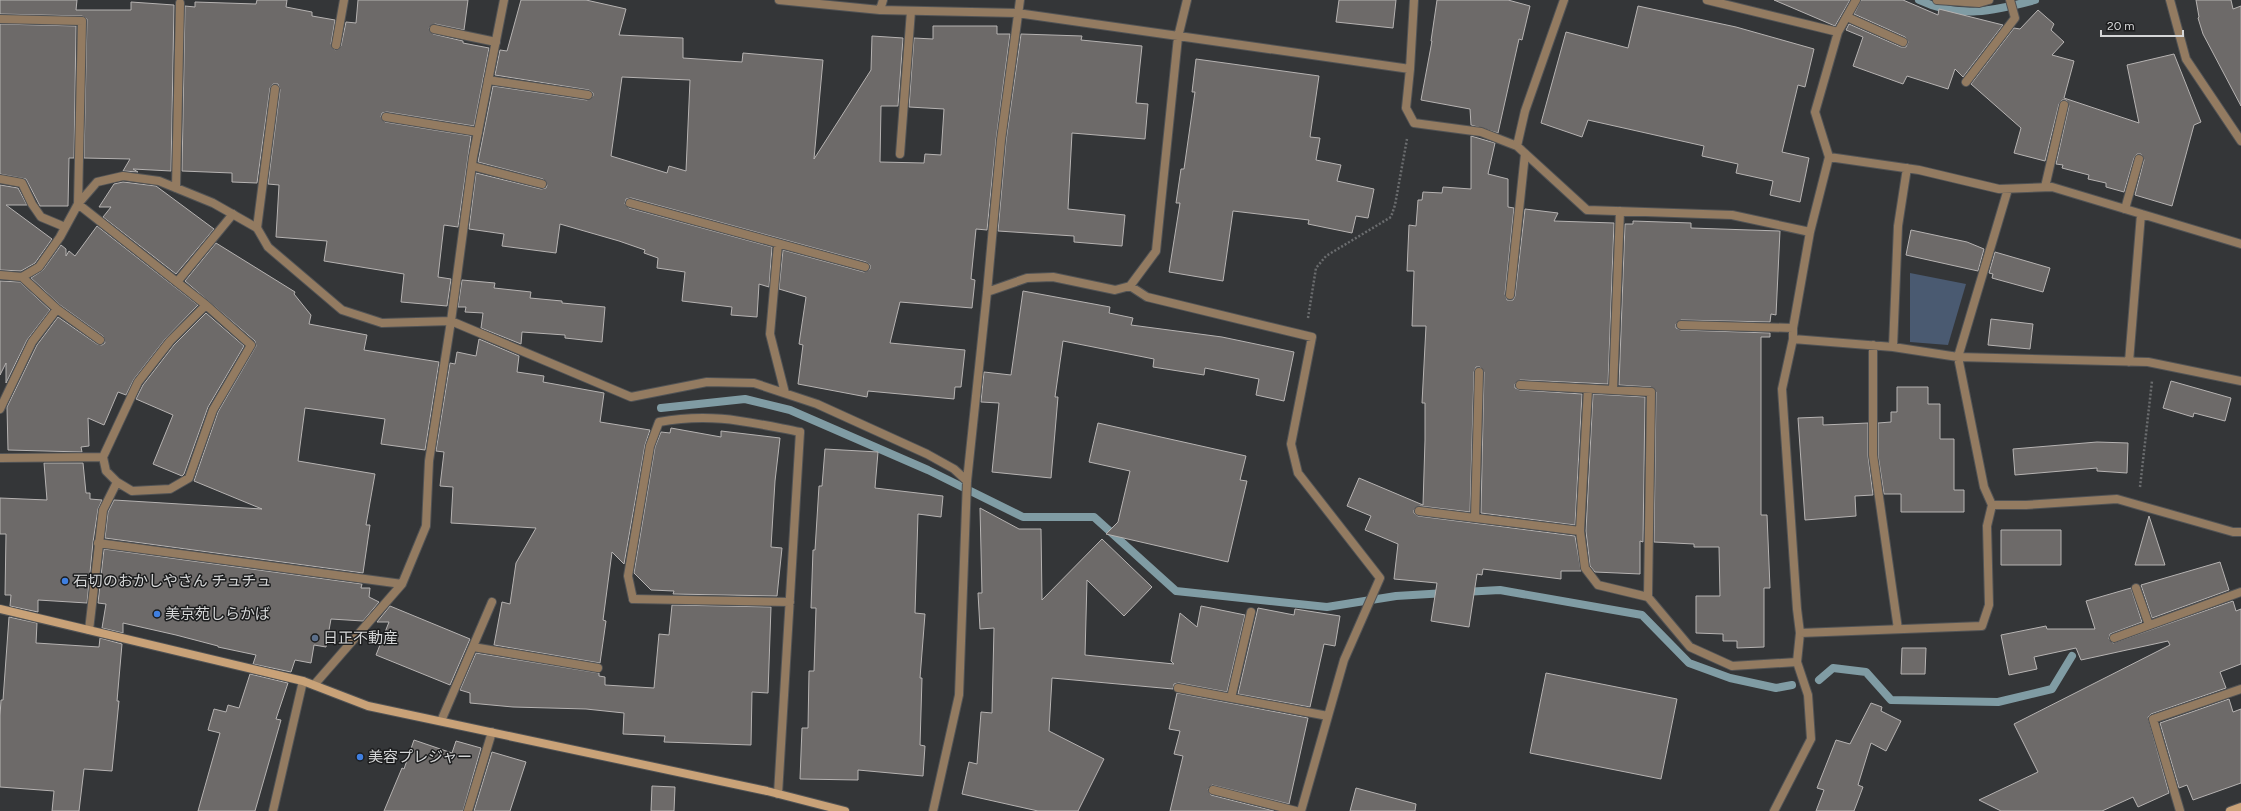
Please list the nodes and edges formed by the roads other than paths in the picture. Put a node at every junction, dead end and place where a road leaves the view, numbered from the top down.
1 (344, 0) edge
2 (504, 0) edge
3 (778, 0) edge
4 (882, 0) edge
5 (1020, 0) edge
6 (1187, 0) edge
7 (1414, 0) edge
8 (1564, 0) edge
9 (1707, 0) edge
10 (1856, 0) edge
11 (1937, 0) edge
12 (1989, 0) edge
13 (2010, 0) edge
14 (2170, 0) edge
15 (180, 3) dead end
16 (880, 10) junction
17 (911, 11) junction
18 (1017, 13) junction
19 (1847, 17) junction
20 (0, 19) edge
21 (434, 29) dead end
22 (1838, 32) junction
23 (1178, 38) junction
24 (496, 42) junction
25 (1903, 42) dead end
26 (336, 45) dead end
27 (1410, 69) junction
28 (488, 80) junction
29 (1966, 82) dead end
30 (274, 89) dead end
31 (588, 95) dead end
32 (2064, 105) dead end
33 (386, 118) dead end
34 (478, 132) junction
35 (2241, 141) edge
36 (1517, 146) junction
37 (900, 154) dead end
38 (1525, 154) junction
39 (1829, 158) junction
40 (2139, 159) dead end
41 (472, 166) junction
42 (1907, 168) junction
43 (0, 179) edge
44 (542, 184) dead end
45 (176, 188) junction
46 (2045, 188) junction
47 (2008, 189) junction
48 (630, 203) dead end
49 (78, 204) junction
50 (2125, 209) junction
51 (1620, 211) junction
52 (232, 214) junction
53 (2140, 214) junction
54 (65, 227) junction
55 (257, 228) junction
56 (1810, 232) junction
57 (778, 244) junction
58 (2241, 244) edge
59 (865, 267) dead end
60 (0, 275) edge
61 (22, 277) junction
62 (177, 282) junction
63 (1130, 286) junction
64 (987, 292) junction
65 (1510, 295) dead end
66 (206, 305) junction
67 (57, 309) junction
68 (451, 321) junction
69 (1681, 325) dead end
70 (1793, 328) junction
71 (1793, 339) junction
72 (100, 340) dead end
73 (1873, 345) junction
74 (1893, 347) junction
75 (1958, 357) junction
76 (2129, 362) junction
77 (1480, 372) dead end
78 (2241, 381) edge
79 (1520, 385) dead end
80 (1588, 389) junction
81 (1613, 390) junction
82 (4, 392) edge
83 (785, 393) junction
84 (0, 409) edge
85 (103, 457) junction
86 (0, 458) edge
87 (116, 482) junction
88 (967, 482) junction
89 (1992, 505) junction
90 (1419, 512) dead end
91 (1475, 518) junction
92 (1580, 532) junction
93 (2241, 532) edge
94 (98, 543) junction
95 (402, 584) junction
96 (2136, 588) dead end
97 (2241, 592) edge
98 (1648, 597) junction
99 (492, 602) dead end
100 (790, 602) junction
101 (0, 608) edge
102 (1251, 612) dead end
103 (2149, 625) junction
104 (1898, 629) junction
105 (89, 630) junction
106 (1800, 633) junction
107 (2114, 638) dead end
108 (473, 647) junction
109 (1797, 662) junction
110 (598, 668) dead end
111 (303, 681) junction
112 (314, 685) junction
113 (1178, 688) dead end
114 (2241, 689) edge
115 (1231, 698) junction
116 (1328, 716) junction
117 (441, 721) junction
118 (492, 732) junction
119 (1213, 790) dead end
120 (778, 794) junction
121 (2241, 807) edge
122 (273, 811) edge
123 (468, 811) edge
124 (845, 811) edge
125 (933, 811) edge
126 (1296, 811) edge
127 (1301, 811) edge
128 (1774, 811) edge
129 (2180, 811) edge
130 (2230, 811) edge

1 - 26 street
2 - 24 street
3 - 16 street
4 - 16 street
5 - 18 street
6 - 23 street
7 - 27 street
8 - 36 street
9 - 22 street
10 - 19 street
11 - 12 street
13 - 29 street
14 - 35 street
15 - 45 street
16 - 17 street
17 - 18 street
17 - 37 street
18 - 23 street
18 - 64 street
19 - 22 street
19 - 25 street
20 - 49 street
21 - 24 street
22 - 39 street
23 - 27 street
23 - 63 street
24 - 28 street
27 - 36 street
28 - 31 street
28 - 34 street
30 - 55 street
32 - 46 street
33 - 34 street
34 - 41 street
36 - 38 street
38 - 51 street
38 - 65 street
39 - 42 street
39 - 56 street
40 - 50 street
41 - 44 street
41 - 68 street
42 - 47 street
42 - 74 street
43 - 54 street
45 - 49 street
45 - 52 street
46 - 47 street
46 - 50 street
47 - 75 street
48 - 57 street
49 - 54 street
49 - 62 street
50 - 53 street
51 - 56 street
51 - 81 street
52 - 55 street
52 - 62 street
53 - 58 street
53 - 76 street
54 - 61 street
55 - 68 street
56 - 70 street
57 - 59 street
57 - 83 street
60 - 61 street
61 - 67 street
62 - 66 street
63 - 64 street
63 - 116 street
64 - 88 street
66 - 85 street
66 - 87 street
67 - 72 street
67 - 82 street
68 - 83 street
68 - 95 street
69 - 70 street
70 - 71 street
71 - 73 street
71 - 106 street
73 - 74 street
73 - 104 street
74 - 75 street
75 - 76 street
75 - 89 street
76 - 78 street
77 - 91 street
79 - 80 street
80 - 81 street
80 - 92 street
81 - 98 street
82 - 84 street
83 - 88 street
85 - 86 street
85 - 87 street
87 - 94 street
88 - 125 street
89 - 93 street
89 - 104 street
90 - 91 street
91 - 92 street
92 - 98 street
94 - 95 street
94 - 105 street
95 - 112 street
96 - 103 street
97 - 103 street
98 - 109 street
99 - 108 street
100 - 100 street
100 - 120 street
101 - 105 street
102 - 115 street
103 - 107 street
104 - 106 street
105 - 111 street
106 - 109 street
108 - 110 street
108 - 117 street
109 - 128 street
111 - 112 street
111 - 122 street
112 - 117 street
113 - 115 street
114 - 129 street
115 - 116 street
116 - 127 street
117 - 118 street
118 - 120 street
118 - 123 street
119 - 126 street
120 - 124 street
121 - 130 street

